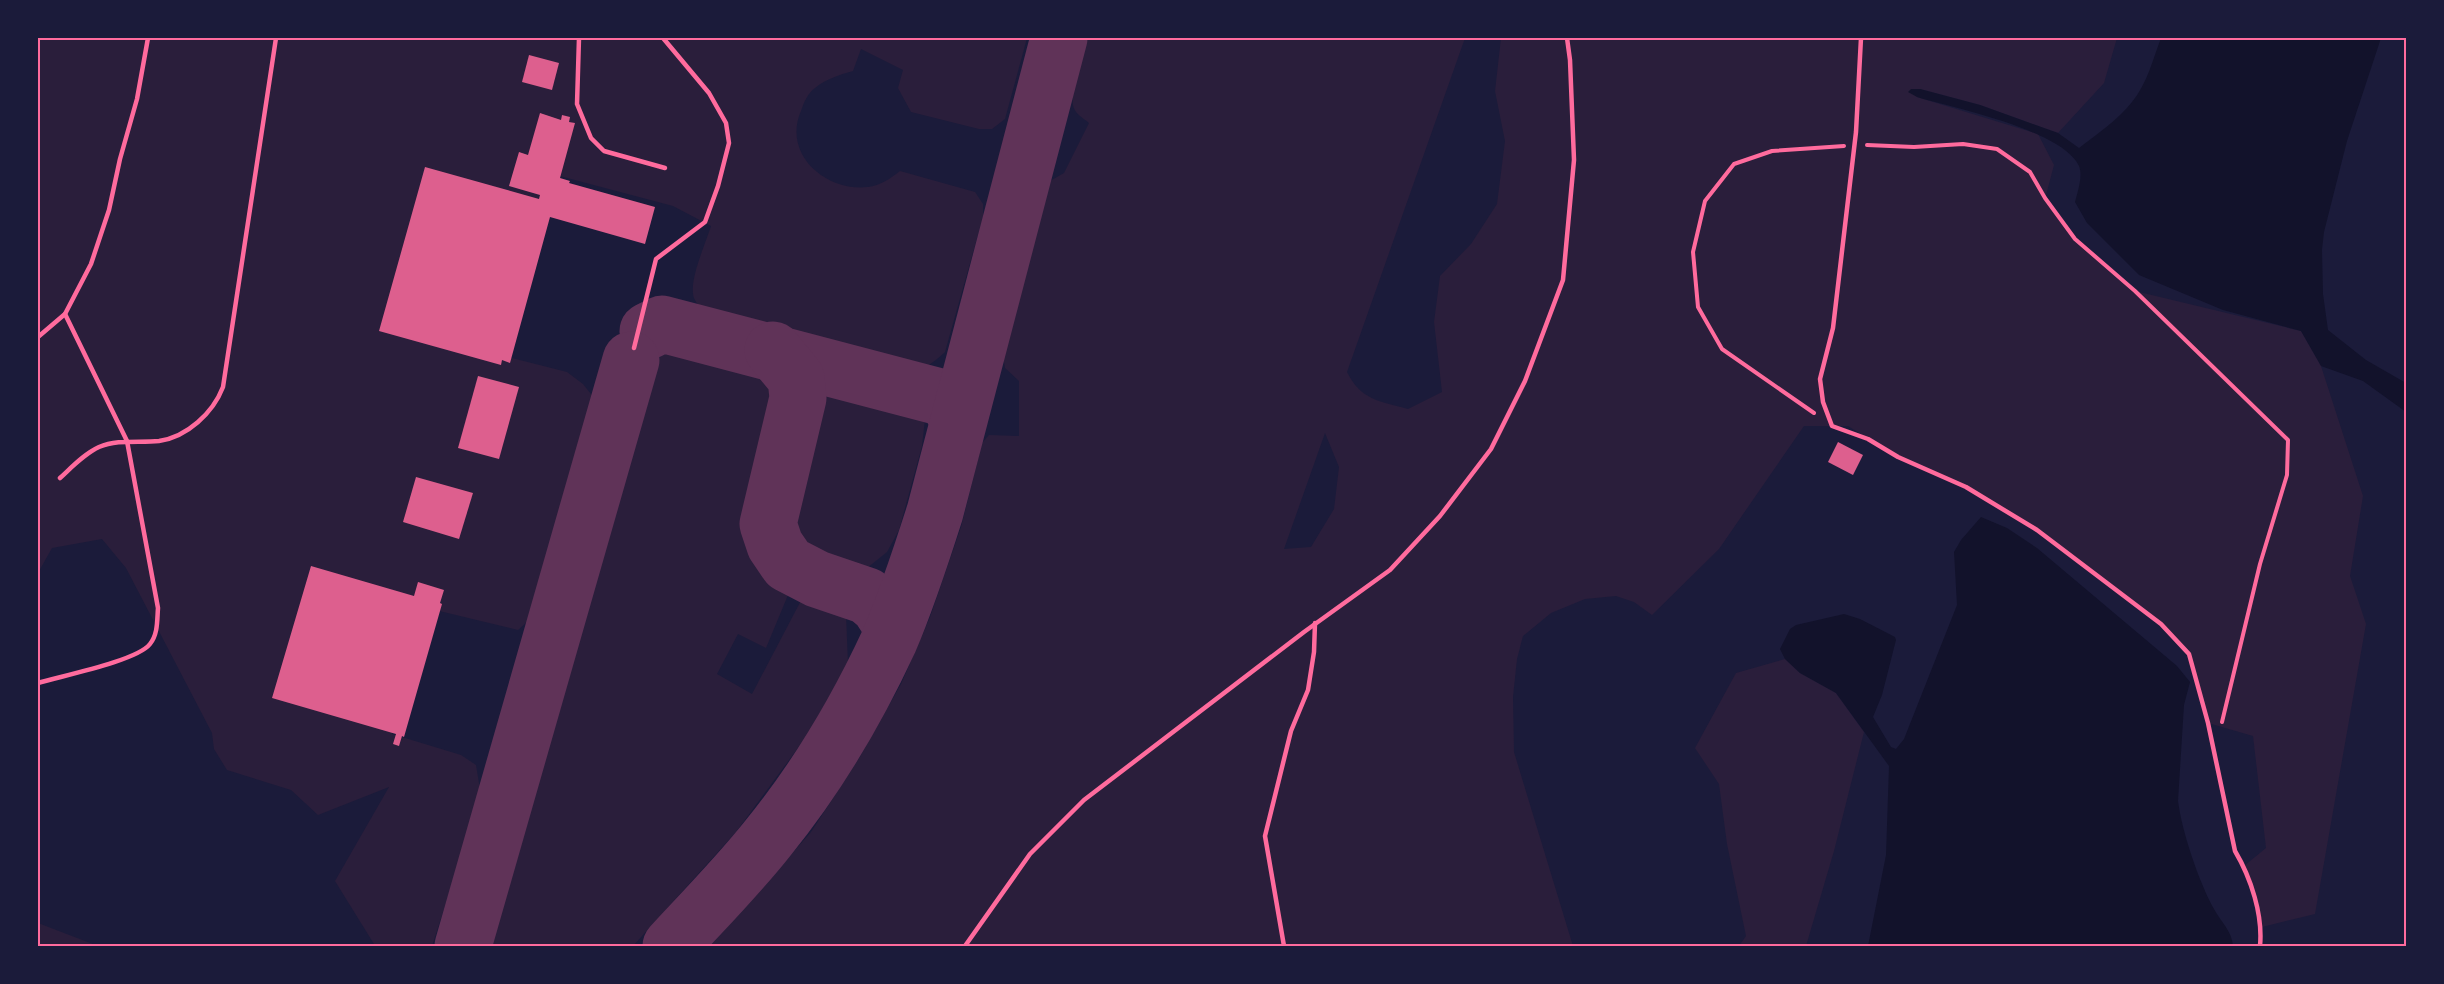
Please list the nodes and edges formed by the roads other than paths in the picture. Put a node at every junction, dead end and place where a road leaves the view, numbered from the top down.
1 (148, 38) edge
2 (276, 38) edge
3 (579, 38) edge
4 (663, 38) edge
5 (1567, 38) edge
6 (1861, 38) edge
7 (665, 168) dead end
8 (64, 314) junction
9 (38, 337) edge
10 (634, 348) dead end
11 (127, 441) junction
12 (60, 478) dead end
13 (1315, 623) junction
14 (38, 683) edge
15 (965, 946) edge
16 (1284, 946) edge
17 (2260, 946) edge

1 - 8 lane
2 - 11 lane
3 - 7 lane
4 - 10 lane
5 - 13 lane
6 - 17 lane
8 - 9 lane
8 - 11 lane
11 - 12 lane
11 - 14 lane
13 - 15 lane
13 - 16 lane

